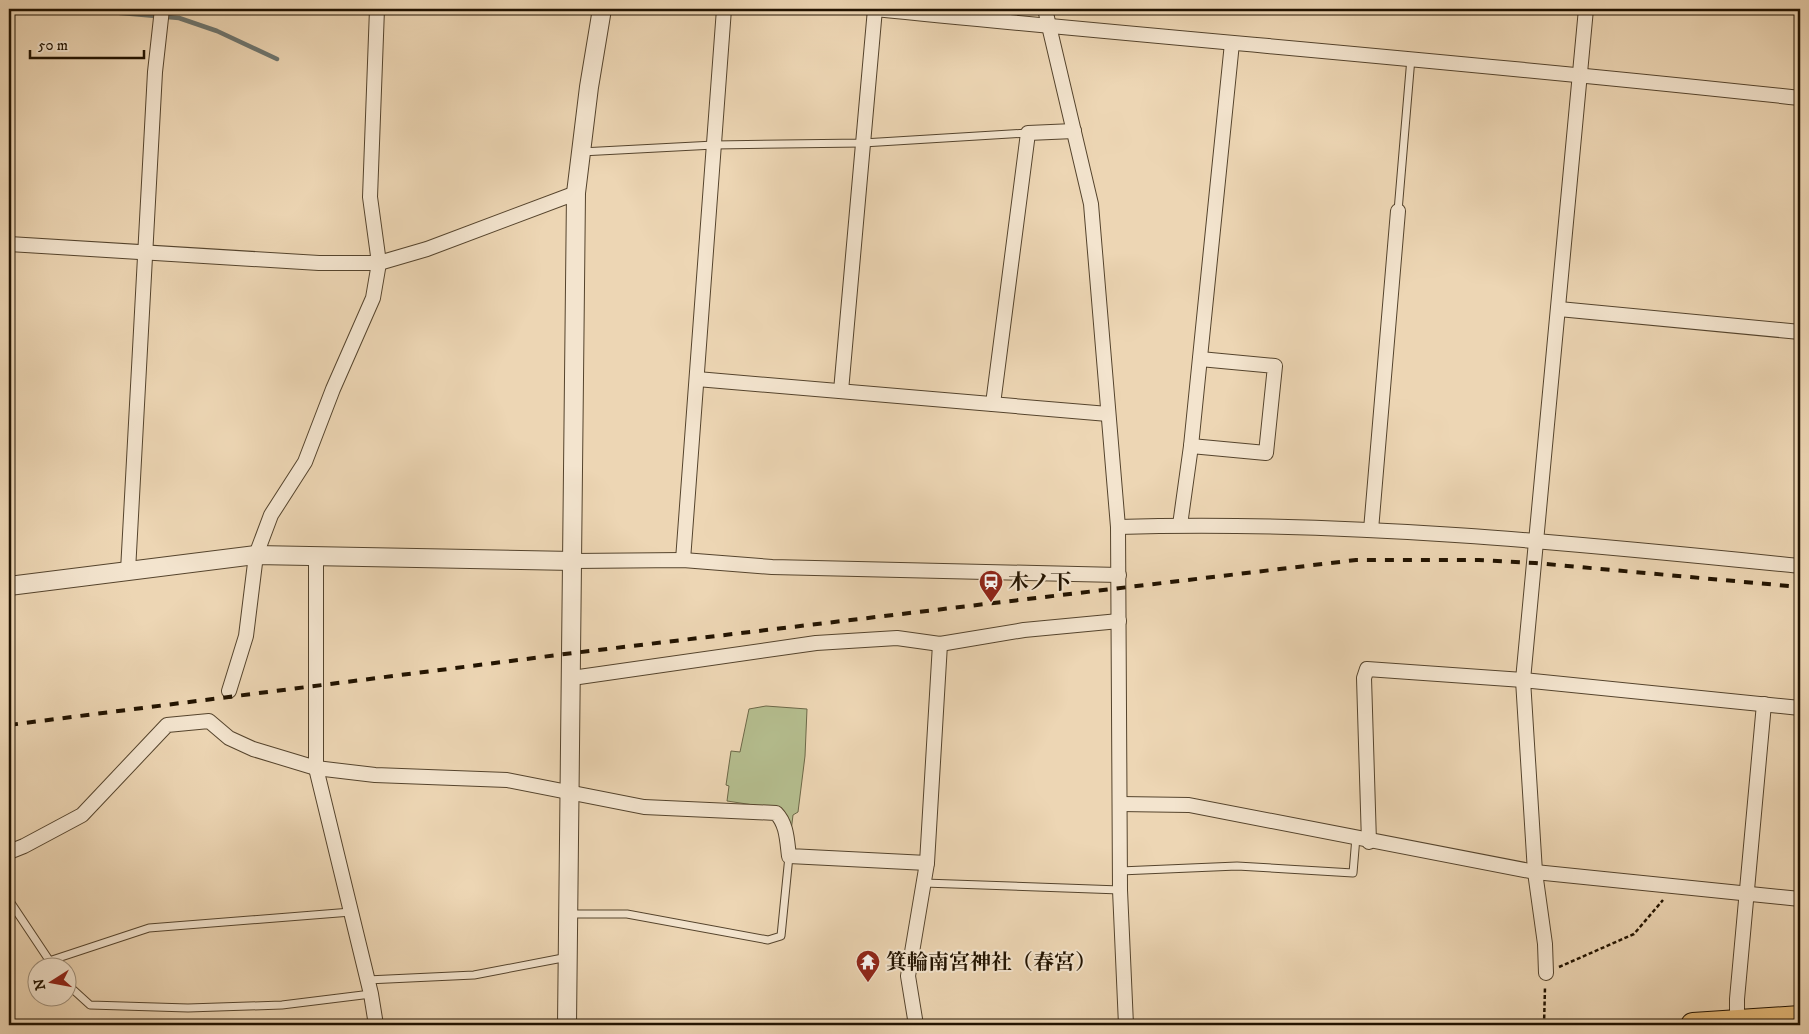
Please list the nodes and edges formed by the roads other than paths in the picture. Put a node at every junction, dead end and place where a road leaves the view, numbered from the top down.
1 (162, 9) edge
2 (377, 9) edge
3 (602, 9) edge
4 (724, 9) edge
5 (875, 9) edge
6 (1044, 9) edge
7 (1586, 9) edge
8 (1047, 26) junction
9 (1232, 42) junction
10 (1411, 58) junction
11 (1579, 73) junction
12 (1800, 98) edge
13 (1074, 131) junction
14 (1028, 133) junction
15 (863, 143) junction
16 (714, 145) junction
17 (581, 152) junction
18 (576, 193) junction
19 (1398, 211) joint
20 (9, 244) edge
21 (146, 253) junction
22 (379, 263) junction
23 (1559, 309) junction
24 (1800, 332) edge
25 (1200, 360) junction
26 (697, 379) junction
27 (841, 391) junction
28 (993, 404) junction
29 (1108, 414) junction
30 (1191, 446) junction
31 (1180, 525) junction
32 (1118, 527) junction
33 (1371, 530) junction
34 (1537, 540) junction
35 (256, 555) junction
36 (316, 556) junction
37 (683, 560) junction
38 (573, 561) junction
39 (1800, 566) edge
40 (128, 571) junction
41 (1118, 575) junction
42 (9, 586) edge
43 (1119, 621) junction
44 (940, 644) junction
45 (572, 678) junction
46 (1523, 680) junction
47 (229, 691) dead end
48 (1764, 704) junction
49 (1800, 708) edge
50 (316, 768) junction
51 (570, 792) junction
52 (1120, 804) junction
53 (1362, 840) junction
54 (9, 852) edge
55 (790, 856) junction
56 (927, 863) junction
57 (1120, 871) junction
58 (1535, 872) junction
59 (924, 883) junction
60 (1120, 890) junction
61 (1746, 894) junction
62 (1800, 899) edge
63 (9, 900) edge
64 (351, 912) junction
65 (569, 914) junction
66 (46, 956) edge
67 (73, 956) edge
68 (569, 956) junction
69 (1546, 973) road end
70 (368, 980) junction
71 (78, 994) edge
72 (371, 994) junction
73 (1800, 1018) edge
74 (1737, 1023) junction
75 (376, 1025) edge
76 (567, 1025) edge
77 (916, 1025) edge
78 (1126, 1025) edge
79 (1693, 1025) edge
80 (1704, 1025) edge

1 - 21 street
2 - 22 street
3 - 17 street
4 - 16 street
5 - 8 street
5 - 15 street
6 - 8 street
7 - 11 street
8 - 9 street
8 - 13 street
9 - 10 street
9 - 25 street
10 - 11 street
10 - 19 lane
11 - 12 street
11 - 23 street
13 - 14 street
13 - 29 street
14 - 15 lane
14 - 28 street
15 - 16 lane
15 - 27 street
16 - 17 lane
16 - 26 street
17 - 18 street
18 - 22 street
18 - 38 street
19 - 33 street
20 - 21 street
21 - 22 street
21 - 40 street
22 - 35 street
23 - 24 street
23 - 34 street
25 - 30 street
25 - 30 street
26 - 27 street
26 - 37 street
27 - 28 street
28 - 29 street
29 - 32 street
30 - 31 street
31 - 32 street
31 - 33 street
32 - 41 street
33 - 34 street
34 - 39 street
34 - 46 street
35 - 36 street
35 - 40 street
35 - 47 street
36 - 38 street
36 - 50 street
37 - 38 street
37 - 41 street
38 - 45 street
40 - 42 street
41 - 43 street
43 - 44 street
43 - 52 street
44 - 45 street
44 - 56 street
45 - 51 street
46 - 48 street
46 - 53 street
46 - 58 street
48 - 49 street
48 - 61 street
50 - 51 street
50 - 54 street
50 - 64 street
51 - 55 street
51 - 65 street
52 - 53 street
52 - 57 street
53 - 57 lane
53 - 58 street
55 - 56 street
55 - 65 lane
56 - 59 street
57 - 60 street
58 - 61 street
58 - 69 street
59 - 60 lane
59 - 77 street
60 - 78 street
61 - 62 street
61 - 74 street
63 - 66 lane
64 - 67 lane
64 - 70 street
65 - 68 street
68 - 70 lane
68 - 76 street
70 - 72 street
71 - 72 lane
72 - 75 street
73 - 74 highway
74 - 80 highway
79 - 80 highway

